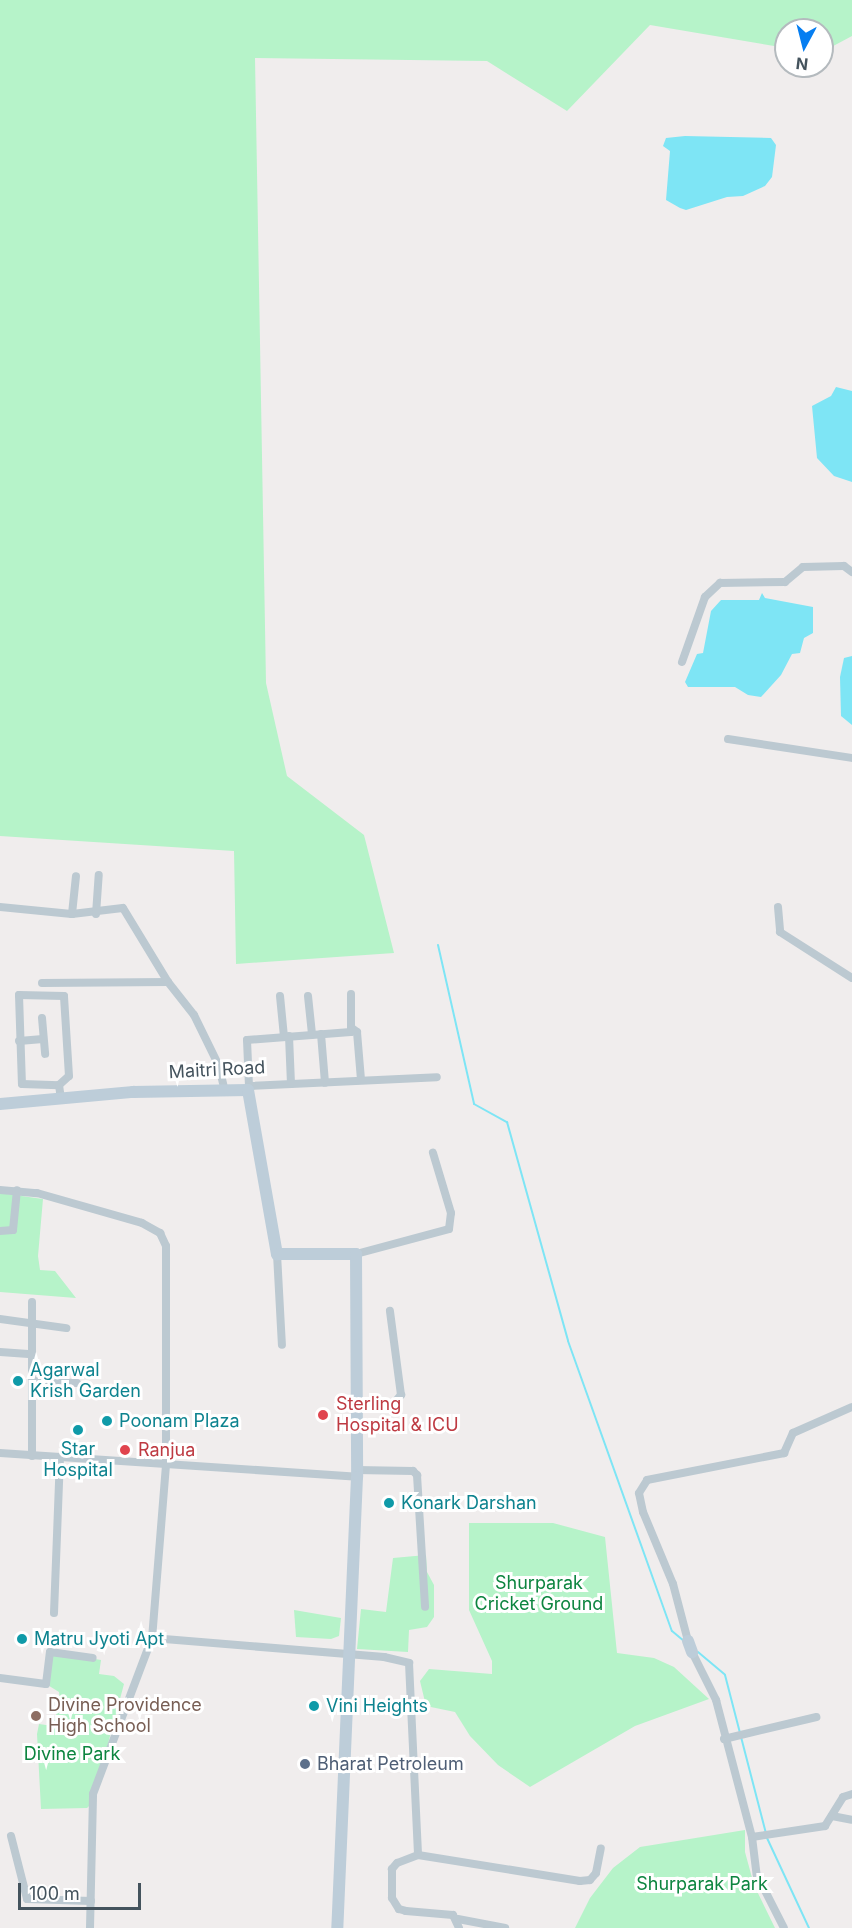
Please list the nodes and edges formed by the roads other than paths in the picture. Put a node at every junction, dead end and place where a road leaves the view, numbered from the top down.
1 (852, 572) edge
2 (682, 662) dead end
3 (728, 739) dead end
4 (852, 758) edge
5 (99, 875) dead end
6 (76, 876) dead end
7 (0, 907) edge
8 (778, 907) dead end
9 (72, 914) junction
10 (96, 914) junction
11 (852, 978) edge
12 (168, 982) junction
13 (42, 983) dead end
14 (351, 994) dead end
15 (280, 996) dead end
16 (308, 996) dead end
17 (42, 1018) dead end
18 (353, 1029) junction
19 (316, 1034) junction
20 (286, 1036) junction
21 (44, 1039) junction
22 (19, 1041) junction
23 (45, 1054) dead end
24 (437, 1077) dead end
25 (361, 1080) junction
26 (326, 1083) junction
27 (59, 1084) junction
28 (291, 1084) junction
29 (249, 1088) junction
30 (225, 1090) junction
31 (61, 1099) junction
32 (0, 1104) edge
33 (433, 1153) dead end
34 (0, 1190) edge
35 (17, 1190) junction
36 (0, 1231) edge
37 (277, 1254) junction
38 (356, 1254) junction
39 (32, 1302) dead end
40 (390, 1311) dead end
41 (0, 1318) edge
42 (32, 1323) junction
43 (66, 1328) dead end
44 (282, 1345) dead end
45 (0, 1352) edge
46 (32, 1354) junction
47 (32, 1381) junction
48 (77, 1383) dead end
49 (356, 1407) junction
50 (852, 1407) edge
51 (0, 1454) edge
52 (32, 1456) junction
53 (60, 1457) junction
54 (166, 1465) junction
55 (357, 1473) junction
56 (425, 1607) dead end
57 (54, 1613) dead end
58 (152, 1638) junction
59 (349, 1656) junction
60 (93, 1658) dead end
61 (0, 1678) edge
62 (816, 1717) dead end
63 (724, 1739) junction
64 (852, 1794) edge
65 (832, 1816) junction
66 (852, 1820) edge
67 (11, 1836) dead end
68 (753, 1836) junction
69 (601, 1848) dead end
70 (418, 1855) junction
71 (91, 1901) junction
72 (459, 1923) edge
73 (90, 1928) edge
74 (337, 1928) edge
75 (505, 1928) edge
76 (784, 1928) edge

1 - 2 street
3 - 4 street
5 - 10 street
6 - 9 street
7 - 9 street
8 - 11 street
9 - 10 street
10 - 12 street
12 - 13 street
12 - 30 street
14 - 18 street
15 - 20 street
16 - 19 street
17 - 21 street
18 - 19 street
18 - 25 street
19 - 20 street
19 - 26 street
20 - 28 street
20 - 29 street
21 - 22 street
21 - 23 street
22 - 27 street
22 - 27 street
24 - 25 street, Maitri Road
25 - 26 street, Maitri Road
26 - 28 street, Maitri Road
27 - 31 street
28 - 29 street, Maitri Road
29 - 30 street, Maitri Road
29 - 37 street
30 - 31 street, Maitri Road
31 - 32 street, Maitri Road
33 - 38 street
34 - 35 street
35 - 36 street
35 - 54 street
37 - 38 street
37 - 44 street
38 - 49 street
39 - 42 street
40 - 49 street
41 - 42 street
42 - 43 street
42 - 46 street
45 - 46 street
46 - 47 street
47 - 48 street
47 - 52 street
49 - 55 street
50 - 63 street
51 - 52 street
52 - 53 street
53 - 54 street
53 - 57 street
54 - 55 street
54 - 58 street
55 - 56 street
55 - 59 street
58 - 59 street
58 - 71 street
59 - 70 street
59 - 74 street
60 - 61 street
62 - 63 street
63 - 68 street
64 - 65 street
65 - 66 street
65 - 68 street
67 - 71 street
68 - 76 street
69 - 70 street
70 - 72 street
71 - 73 street
72 - 75 street

